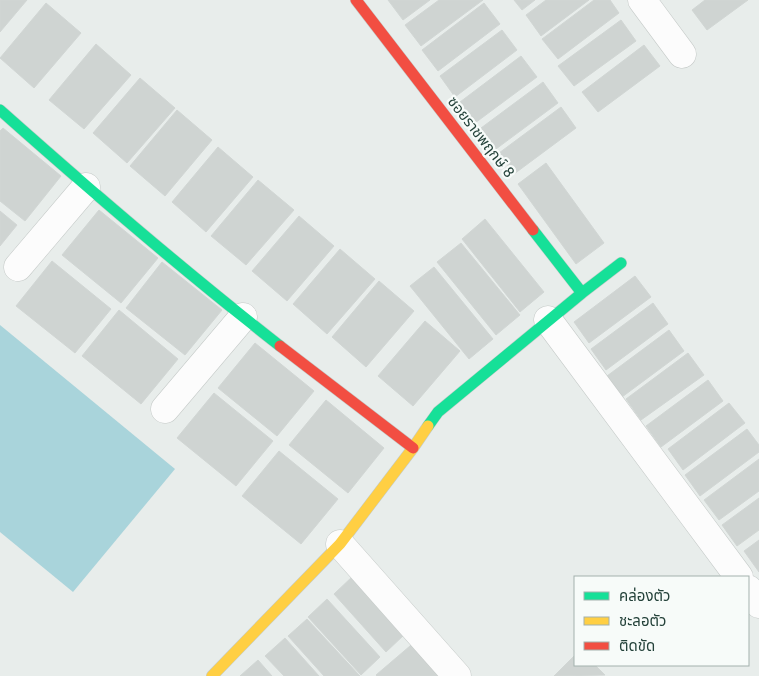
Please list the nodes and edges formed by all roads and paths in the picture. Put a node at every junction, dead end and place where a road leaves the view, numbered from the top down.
1 (356, 0) edge
2 (642, 0) edge
3 (682, 54) dead end
4 (0, 110) edge
5 (86, 187) junction
6 (621, 262) dead end
7 (18, 267) dead end
8 (582, 293) junction
9 (243, 317) junction
10 (548, 320) junction
11 (165, 409) dead end
12 (413, 448) junction
13 (340, 544) junction
14 (738, 576) edge
15 (749, 590) edge
16 (759, 604) edge
17 (212, 676) edge
18 (457, 676) edge

1 - 8 street, ซอยราชพฤกษ์ 8
2 - 3 street
4 - 5 street
5 - 7 street
5 - 9 street
6 - 8 street
8 - 10 street
9 - 11 street
9 - 12 street
10 - 12 street
10 - 14 street
12 - 13 street
13 - 17 street
13 - 18 street
15 - 16 street

